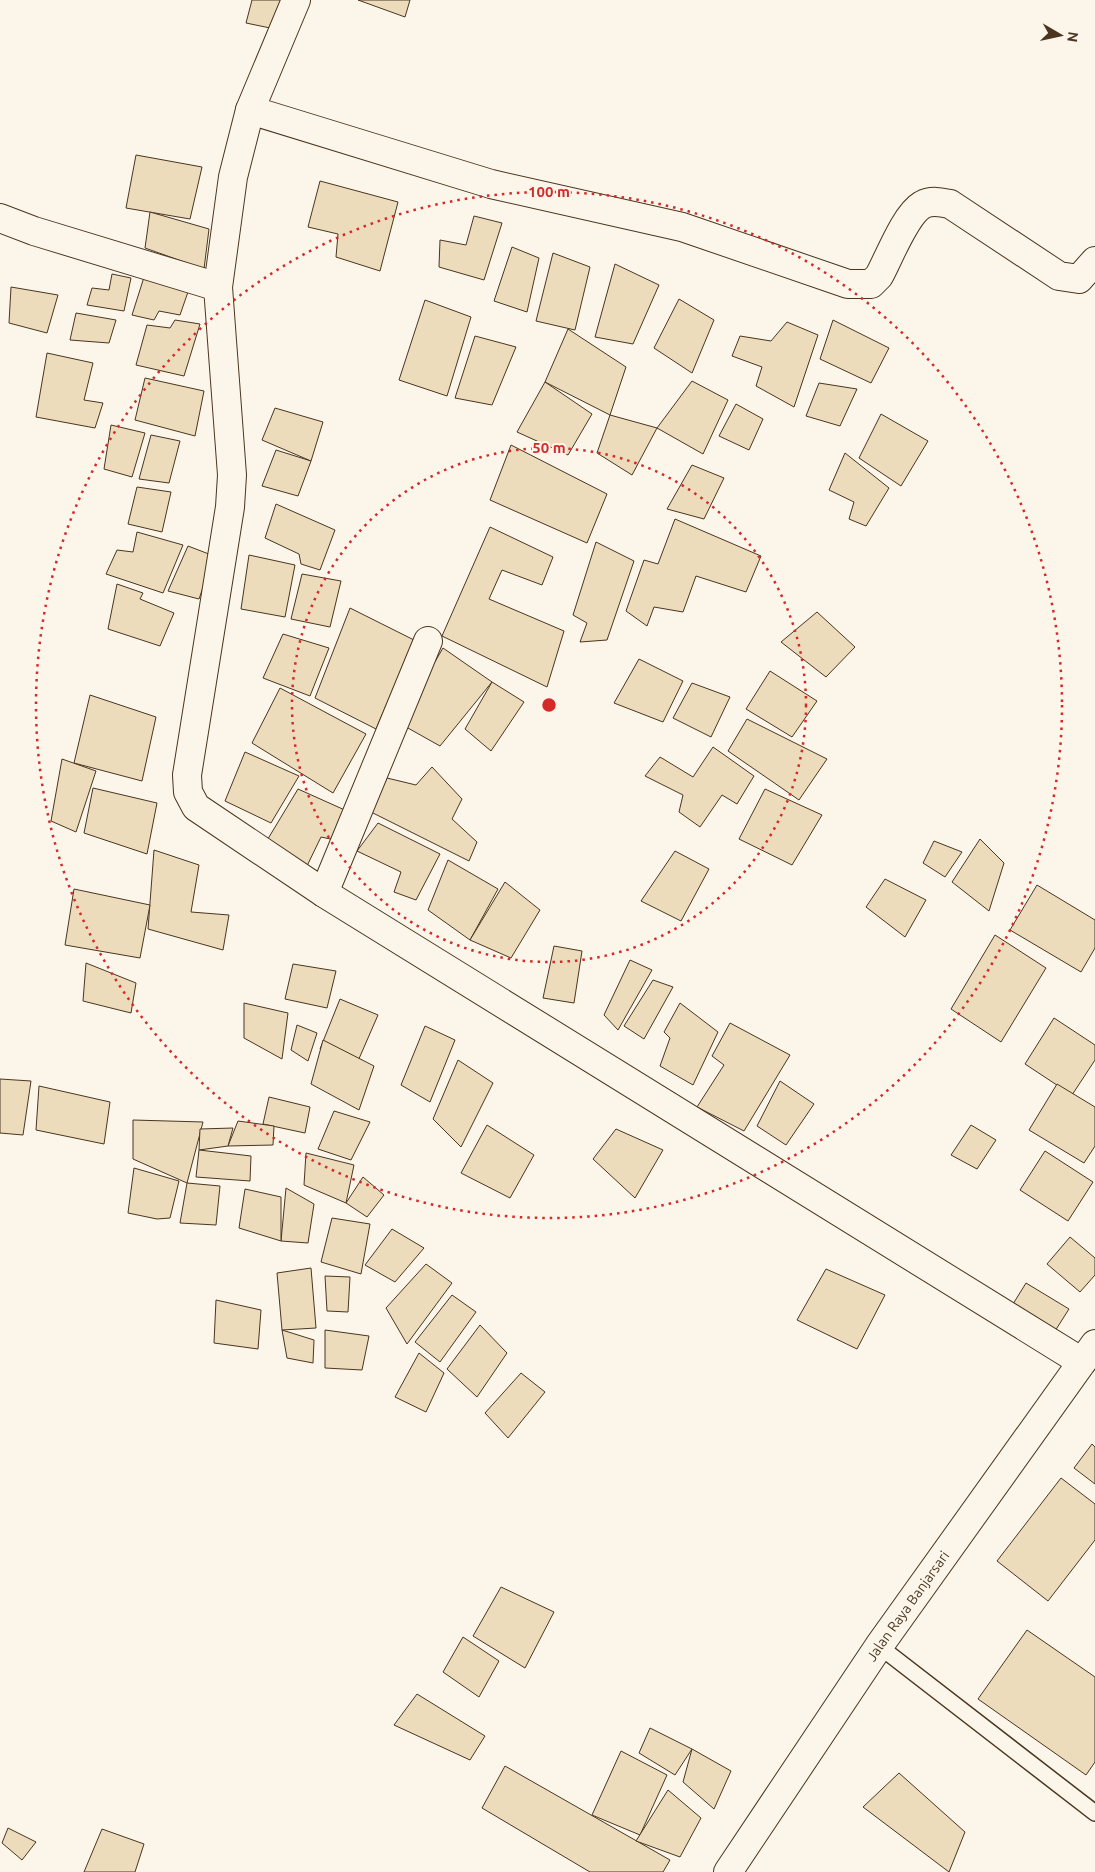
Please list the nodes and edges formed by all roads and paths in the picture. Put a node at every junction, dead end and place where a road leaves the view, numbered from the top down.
1 (296, 0) edge
2 (250, 110) junction
3 (0, 218) edge
4 (1095, 261) edge
5 (218, 287) junction
6 (428, 641) dead end
7 (324, 893) junction
8 (1089, 1353) edge
9 (879, 1646) junction
10 (1095, 1813) edge
11 (728, 1872) edge

1 - 2 main road
2 - 4 main road
2 - 5 main road
3 - 5 main road
5 - 7 main road
6 - 7 main road
7 - 8 main road
8 - 9 main road, Jalan Raya Banjarsari
9 - 10 lane
9 - 11 main road, Jalan Raya Banjarsari

